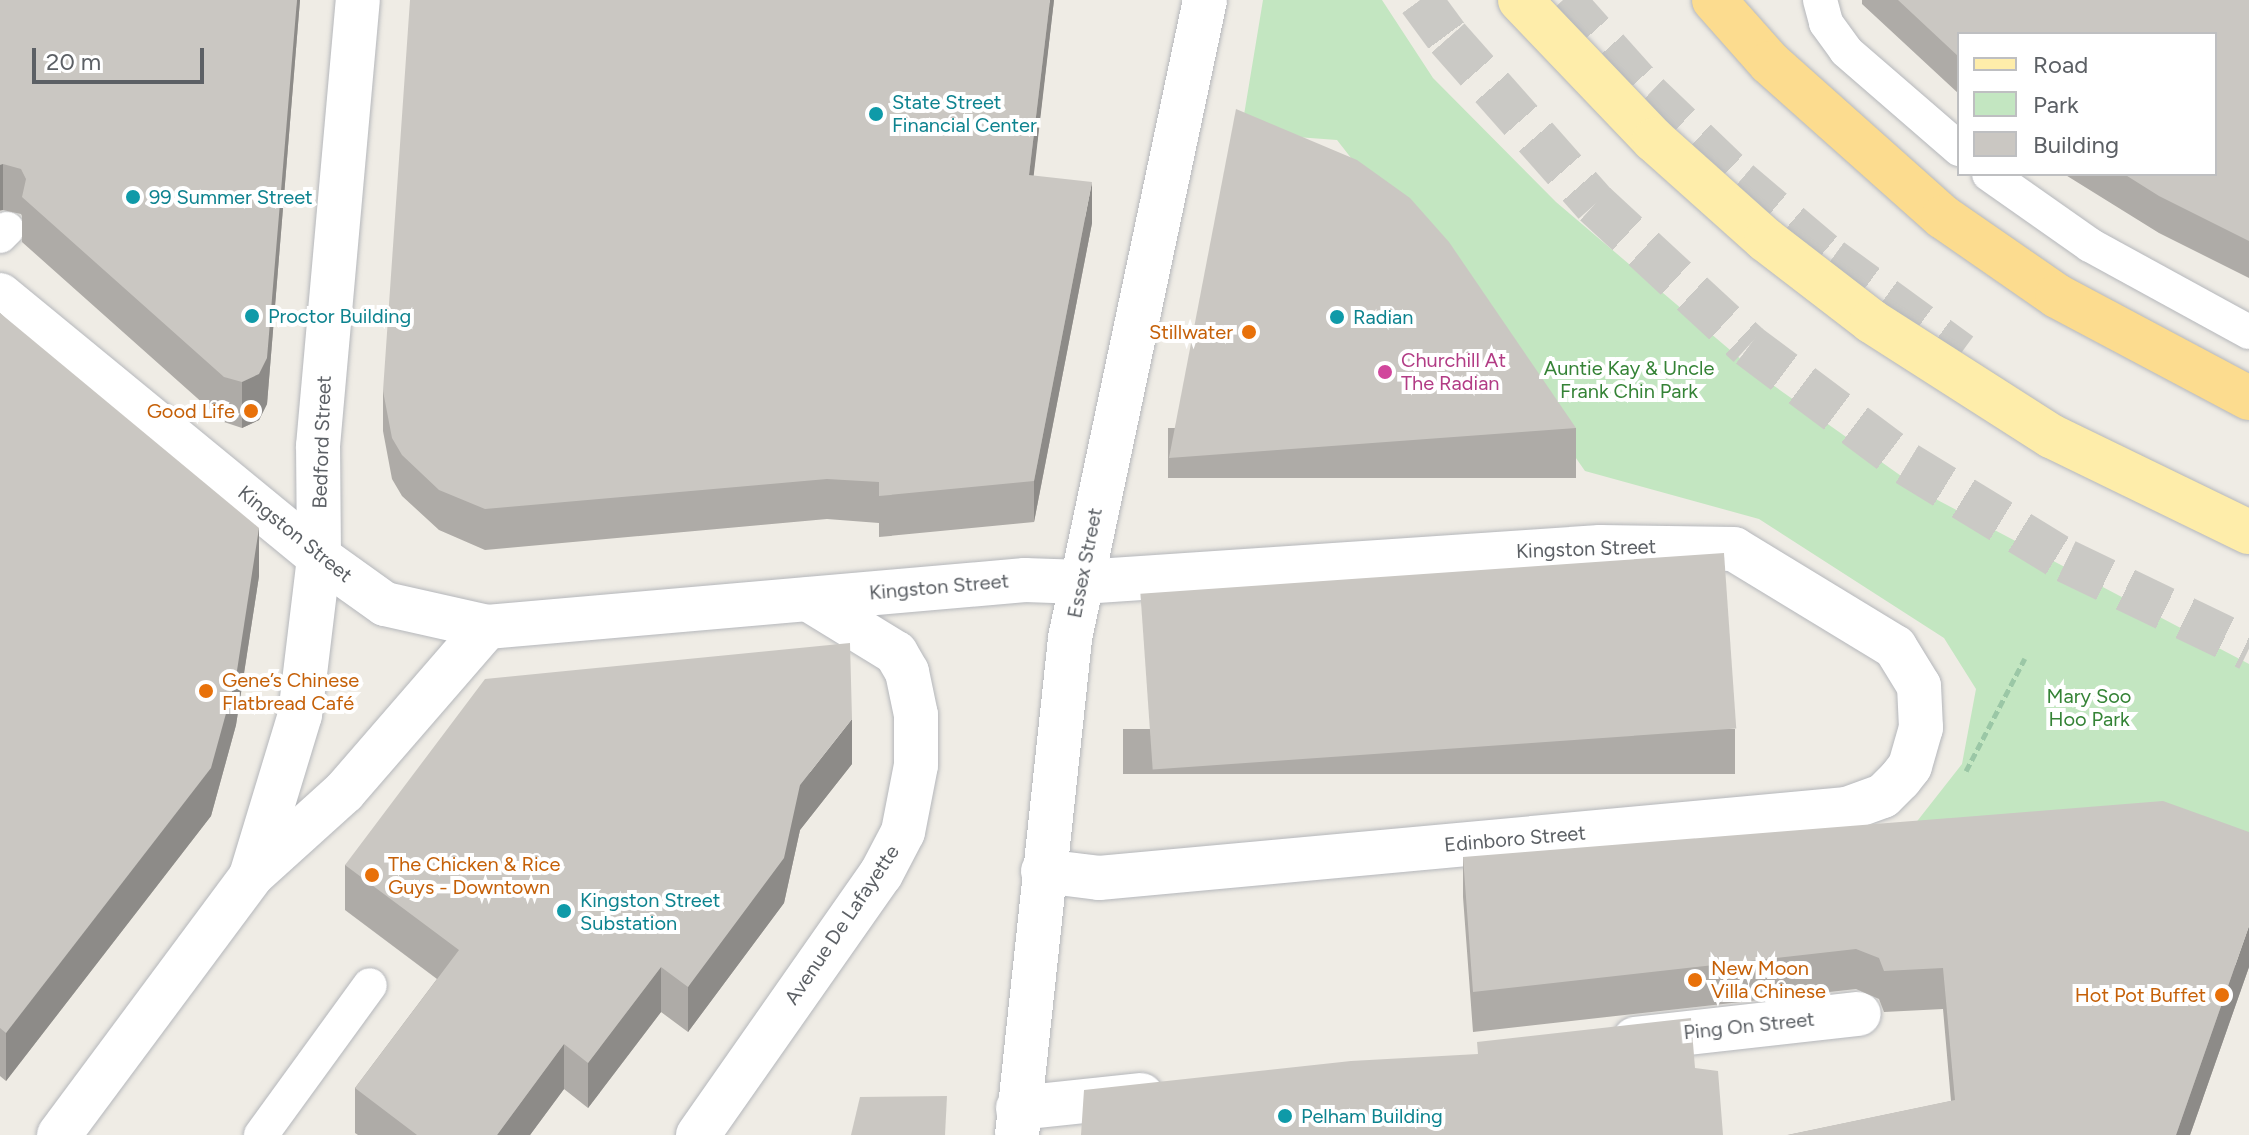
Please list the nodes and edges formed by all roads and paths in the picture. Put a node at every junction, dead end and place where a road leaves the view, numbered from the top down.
1 (358, 0) edge
2 (1205, 0) edge
3 (1520, 0) edge
4 (1714, 0) edge
5 (1820, 0) edge
6 (1957, 147) edge
7 (1992, 176) edge
8 (0, 295) edge
9 (2249, 332) edge
10 (2249, 398) edge
11 (2249, 532) edge
12 (319, 557) junction
13 (1082, 582) junction
14 (808, 599) junction
15 (487, 627) junction
16 (1922, 706) joint
17 (1043, 871) junction
18 (251, 876) junction
19 (370, 985) dead end
20 (1859, 1014) dead end
21 (1591, 1044) edge
22 (1181, 1091) edge
23 (1018, 1121) edge
24 (59, 1135) edge
25 (261, 1135) edge
26 (698, 1135) edge

1 - 12 street, Bedford Street
2 - 13 street, Essex Street
3 - 11 main road
4 - 10 highway
5 - 6 lane
7 - 9 lane
8 - 12 street, Kingston Street
12 - 15 street, Kingston Street
12 - 18 street, Bedford Street
13 - 14 street, Kingston Street
13 - 16 street, Kingston Street
13 - 17 street, Essex Street
14 - 15 street, Kingston Street
14 - 26 street, Avenue De Lafayette
15 - 18 street, Bedford Street
16 - 17 street, Edinboro Street
17 - 23 street, Essex Street
18 - 24 street, Bedford Street
19 - 25 lane
20 - 21 street, Ping On Street
22 - 23 street

